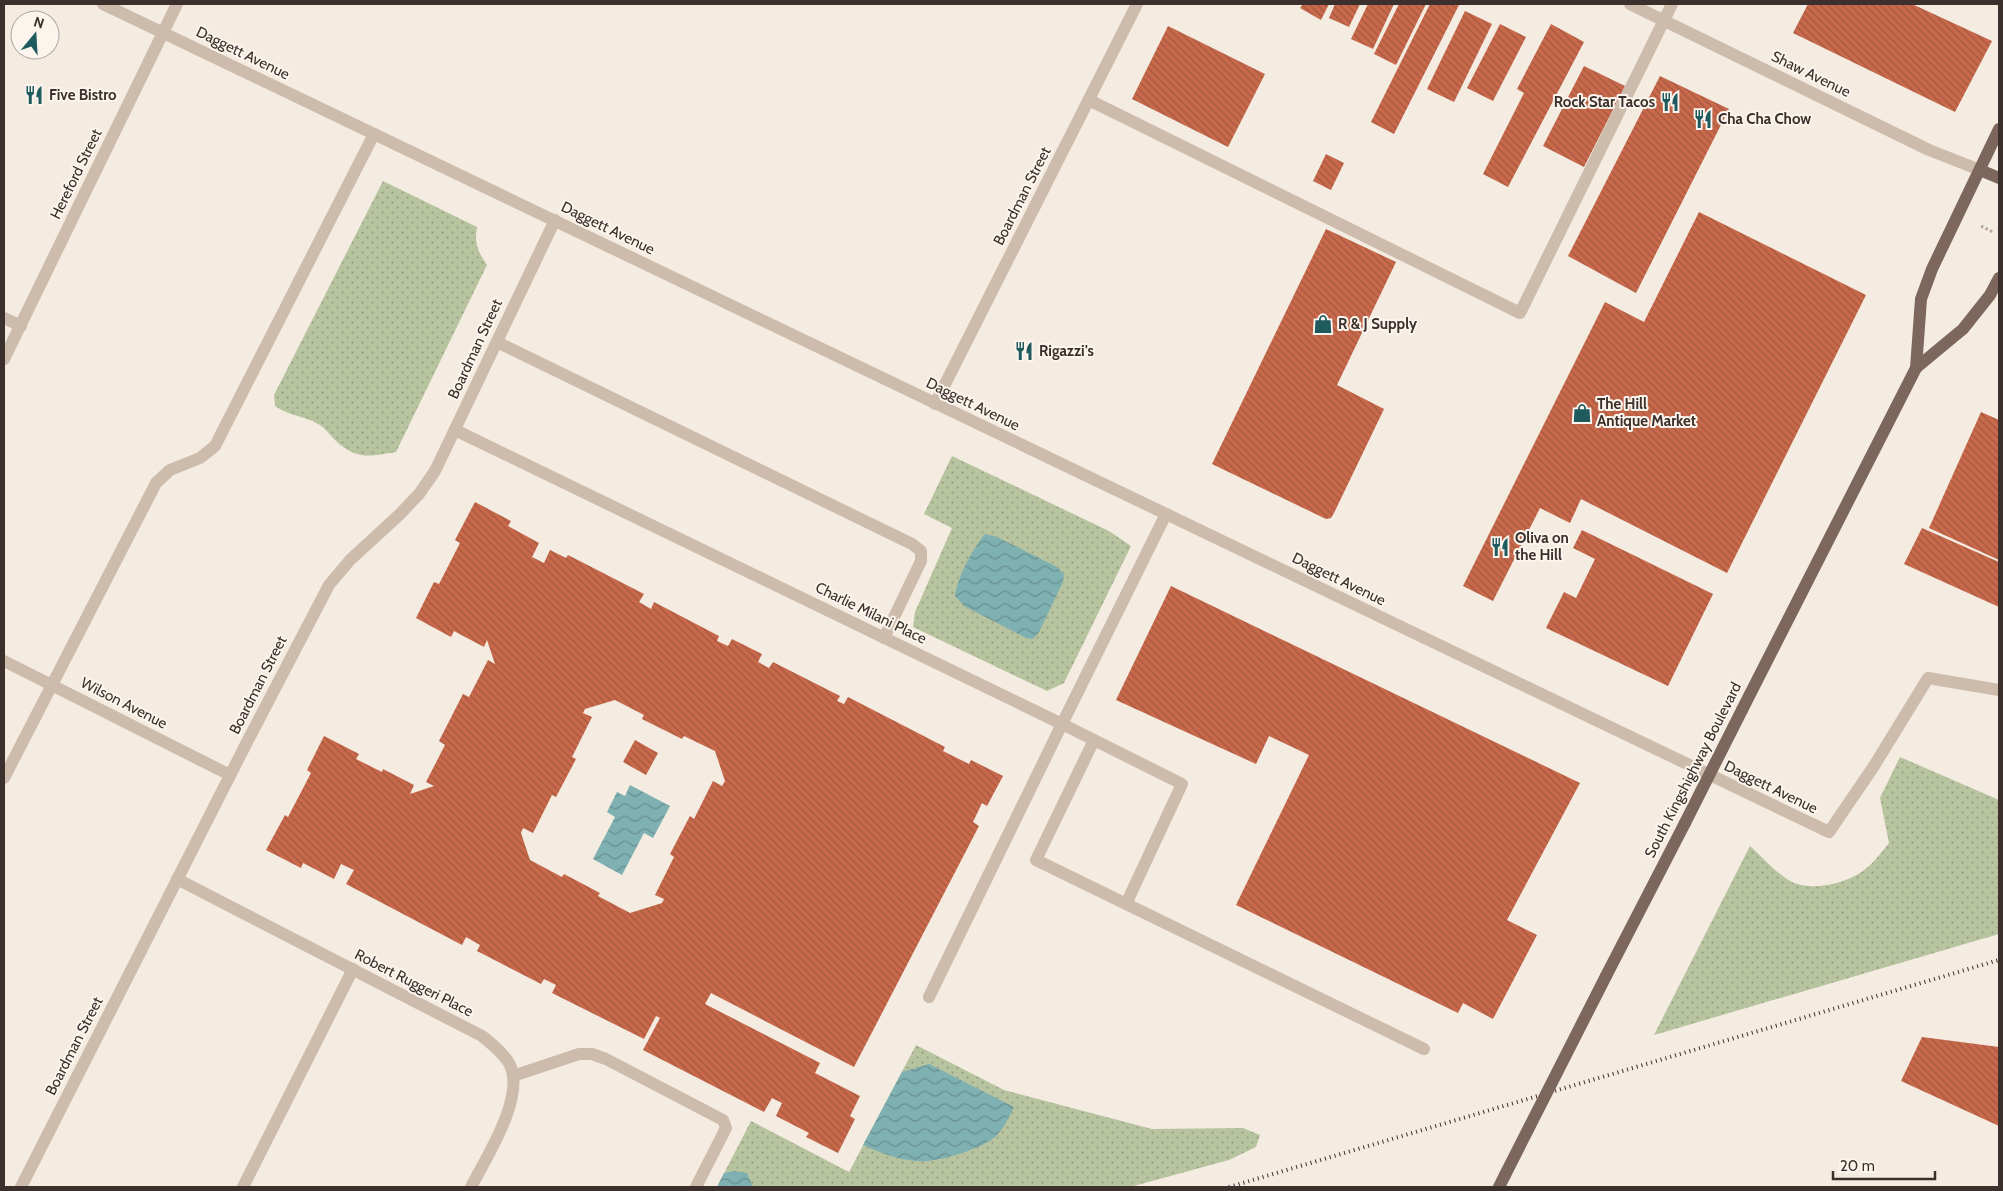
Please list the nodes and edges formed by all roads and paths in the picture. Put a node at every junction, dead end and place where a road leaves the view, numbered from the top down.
1 (104, 4) edge
2 (177, 4) edge
3 (1138, 4) edge
4 (1630, 4) edge
5 (1672, 4) edge
6 (1664, 20) junction
7 (162, 32) junction
8 (1089, 100) junction
9 (1999, 129) edge
10 (374, 134) junction
11 (1980, 170) junction
12 (1999, 178) edge
13 (554, 220) junction
14 (1982, 226) dead end
15 (1993, 232) dead end
16 (1999, 278) edge
17 (4, 318) edge
18 (21, 326) junction
19 (496, 342) junction
20 (4, 359) edge
21 (1916, 368) junction
22 (935, 404) junction
23 (455, 430) junction
24 (1166, 514) junction
25 (884, 638) junction
26 (4, 661) edge
27 (51, 684) junction
28 (1999, 690) edge
29 (1062, 724) junction
30 (1094, 740) junction
31 (230, 775) junction
32 (4, 778) edge
33 (177, 879) junction
34 (1126, 904) junction
35 (353, 970) junction
36 (929, 997) dead end
37 (1424, 1049) dead end
38 (513, 1076) junction
39 (21, 1187) edge
40 (243, 1187) edge
41 (471, 1187) edge
42 (696, 1187) edge
43 (1499, 1187) edge

1 - 7 street, Daggett Avenue
2 - 7 street, Hereford Street
3 - 8 street, Boardman Street
4 - 6 street, Shaw Avenue
5 - 6 street
6 - 8 street
6 - 11 street, Shaw Avenue
7 - 10 street, Daggett Avenue
7 - 18 street, Hereford Street
8 - 22 street, Boardman Street
9 - 11 main road, South Kingshighway Boulevard
10 - 13 street, Daggett Avenue
10 - 27 street
11 - 12 main road
11 - 21 main road, South Kingshighway Boulevard
13 - 19 street, Boardman Street
13 - 22 street, Daggett Avenue
14 - 15 path
16 - 21 main road, South Kingshighway Boulevard
17 - 18 street
18 - 20 street, Hereford Street
19 - 23 street, Boardman Street
19 - 25 street
21 - 43 main road, South Kingshighway Boulevard, bridge
22 - 24 street, Daggett Avenue
23 - 25 street, Charlie Milani Place
23 - 31 street, Boardman Street
24 - 28 street, Daggett Avenue
24 - 29 street
25 - 29 street, Charlie Milani Place
26 - 27 street, Wilson Avenue
27 - 31 street, Wilson Avenue
27 - 32 street
29 - 30 street, Charlie Milani Place
29 - 36 street
30 - 34 street, Charlie Milani Place
30 - 34 street
31 - 33 street, Boardman Street
33 - 35 street, Robert Ruggeri Place
33 - 39 street, Boardman Street
34 - 37 street
35 - 38 street, Robert Ruggeri Place
35 - 40 street
38 - 41 street
38 - 42 street

